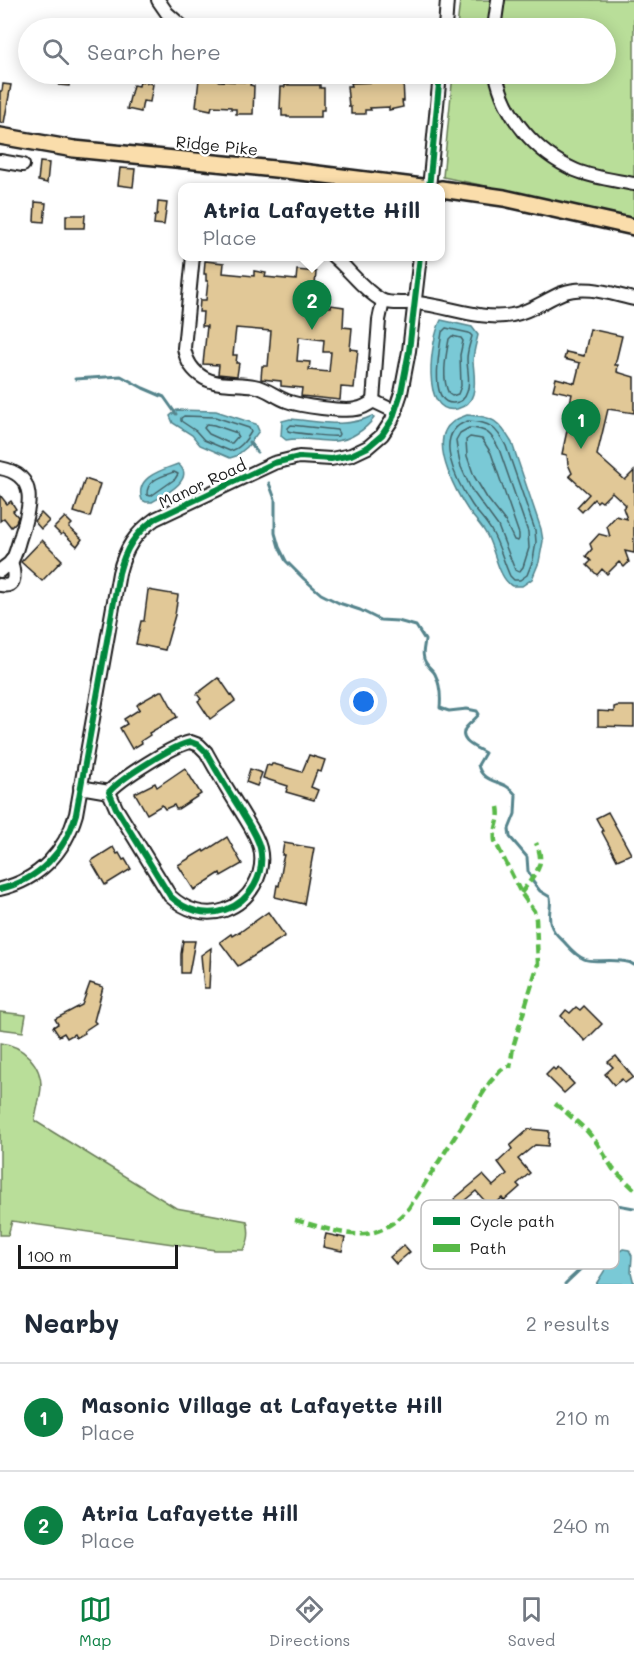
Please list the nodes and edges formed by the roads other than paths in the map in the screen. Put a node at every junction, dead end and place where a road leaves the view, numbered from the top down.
1 (158, 0) edge
2 (447, 0) edge
3 (498, 0) edge
4 (173, 18) edge
5 (446, 18) edge
6 (495, 18) edge
7 (439, 84) edge
8 (498, 84) edge
9 (0, 136) edge
10 (0, 161) edge
11 (23, 165) dead end
12 (396, 183) edge
13 (430, 183) edge
14 (634, 184) edge
15 (445, 190) edge
16 (634, 227) edge
17 (193, 261) edge
18 (338, 261) edge
19 (419, 261) edge
20 (634, 299) edge
21 (383, 301) junction
22 (415, 303) junction
23 (372, 400) junction
24 (396, 412) junction
25 (0, 468) edge
26 (11, 561) junction
27 (0, 571) edge
28 (0, 585) edge
29 (81, 787) junction
30 (109, 792) junction
31 (0, 889) edge

1 - 4 street
2 - 5 street
3 - 6 street
7 - 13 street
8 - 14 street
9 - 12 main road, Ridge Pike
10 - 11 street
15 - 16 main road
17 - 23 street
18 - 21 street
19 - 22 street, Manor Road
20 - 22 street
21 - 22 street
21 - 23 street
22 - 24 street, Manor Road
23 - 24 street
24 - 29 street, Manor Road
25 - 26 street
26 - 27 street
26 - 28 street
29 - 30 street
29 - 31 street, Manor Road
30 - 30 street

